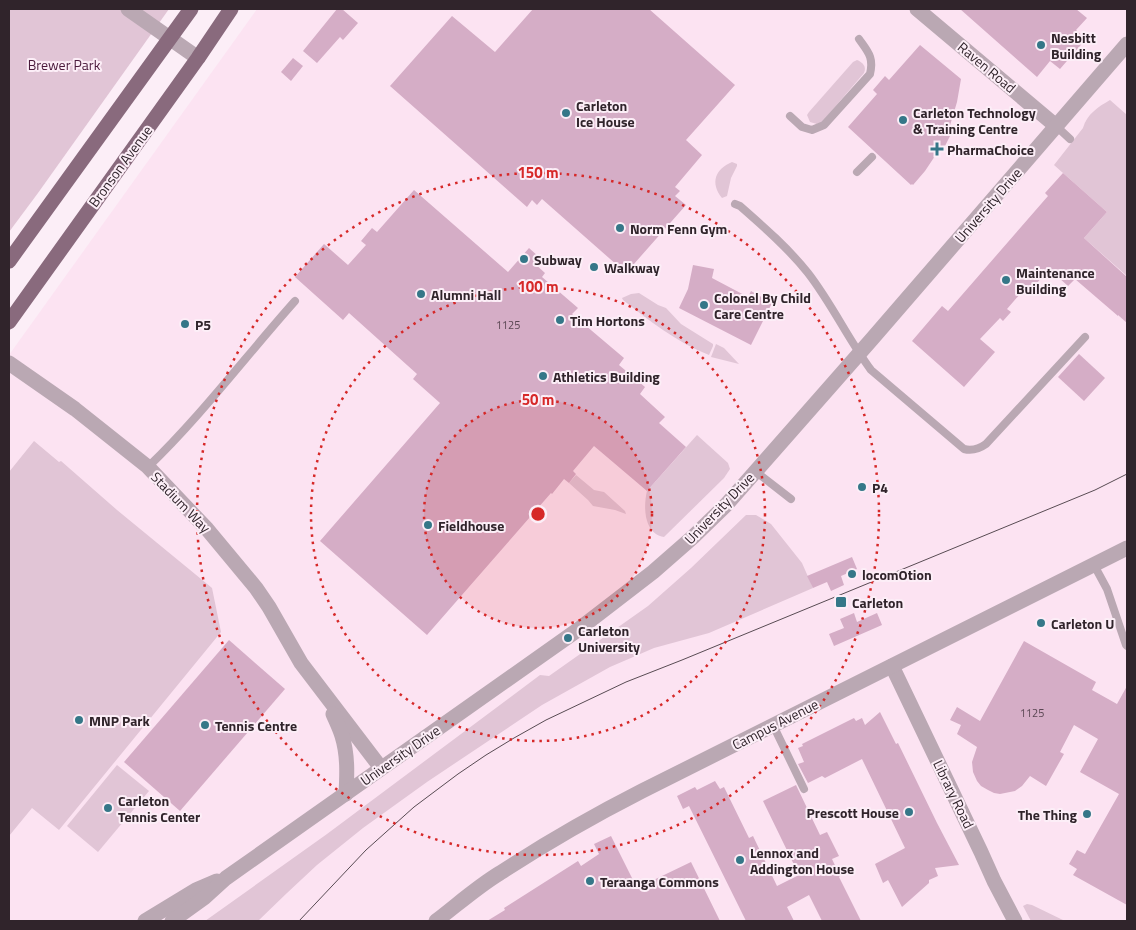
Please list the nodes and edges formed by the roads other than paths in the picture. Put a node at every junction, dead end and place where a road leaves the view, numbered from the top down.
1 (128, 9) edge
2 (190, 9) edge
3 (231, 9) edge
4 (917, 9) edge
5 (170, 37) junction
6 (860, 38) dead end
7 (1127, 44) edge
8 (198, 58) junction
9 (790, 116) dead end
10 (1056, 126) junction
11 (1070, 139) dead end
12 (872, 157) dead end
13 (857, 172) dead end
14 (735, 204) dead end
15 (9, 260) edge
16 (294, 301) dead end
17 (9, 322) edge
18 (1085, 337) dead end
19 (859, 354) junction
20 (9, 364) edge
21 (148, 467) junction
22 (755, 471) junction
23 (791, 499) dead end
24 (1127, 548) edge
25 (1094, 565) junction
26 (1127, 646) edge
27 (892, 666) junction
28 (313, 680) junction
29 (773, 726) junction
30 (382, 768) junction
31 (804, 789) dead end
32 (346, 794) junction
33 (226, 878) junction
34 (439, 920) edge
35 (145, 921) edge
36 (172, 921) edge
37 (1016, 921) edge

1 - 5 street
2 - 5 main road
3 - 8 main road, Bronson Avenue
4 - 10 street, Raven Road
5 - 8 street
5 - 15 main road
6 - 9 lane
7 - 10 street, University Drive
8 - 17 main road, Bronson Avenue
10 - 11 lane
10 - 19 street, University Drive
12 - 13 lane
14 - 19 lane
16 - 21 lane
18 - 19 lane
19 - 22 street, University Drive
20 - 21 street, Stadium Way
21 - 28 street, Stadium Way
22 - 23 lane
22 - 30 street, University Drive
24 - 25 street, Campus Avenue
25 - 26 lane
25 - 27 street, Campus Avenue
27 - 29 street, Campus Avenue
27 - 37 street, Library Road
28 - 30 street, Stadium Way
28 - 32 street, Stadium Way
29 - 31 lane
29 - 34 street, Campus Avenue
30 - 32 street, University Drive
32 - 33 street, University Drive
33 - 35 street, University Drive
33 - 36 street, University Drive

